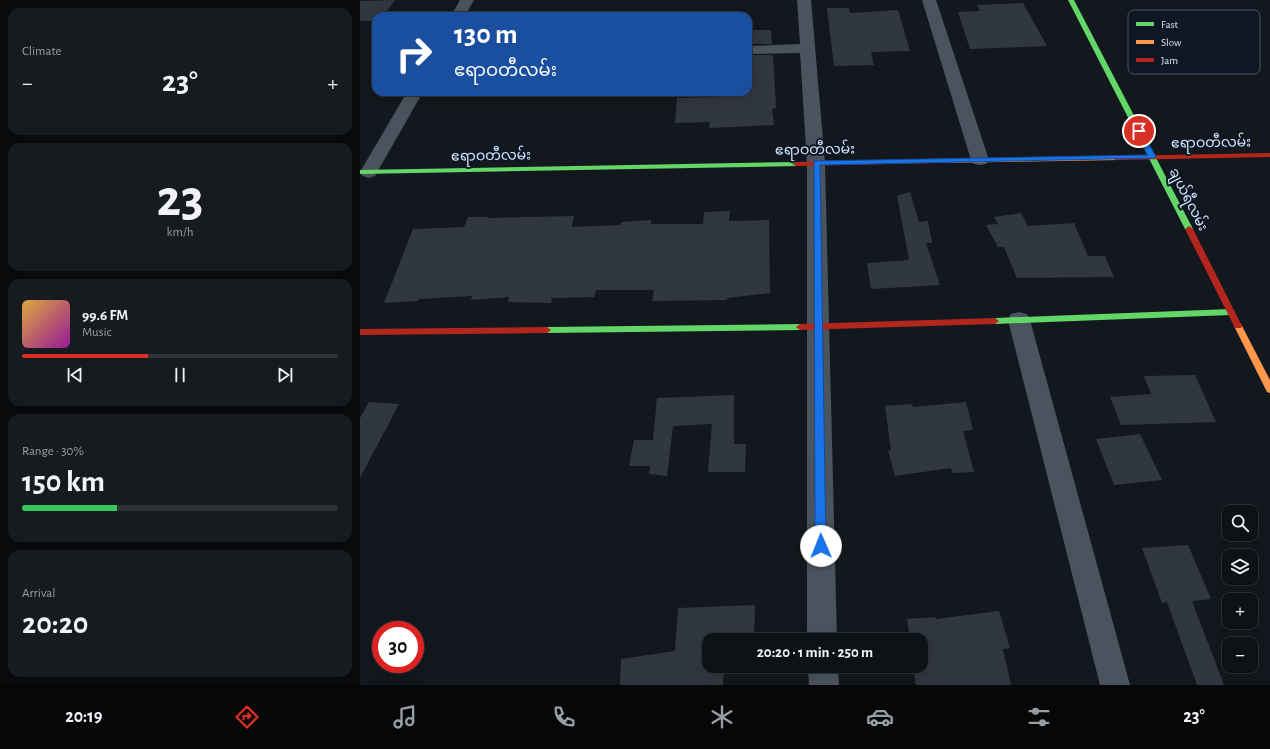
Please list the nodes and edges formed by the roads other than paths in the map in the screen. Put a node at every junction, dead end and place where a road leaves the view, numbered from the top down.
1 (467, 0) edge
2 (804, 0) edge
3 (929, 0) edge
4 (1071, 0) edge
5 (460, 12) edge
6 (807, 48) junction
7 (752, 50) edge
8 (412, 96) edge
9 (1270, 155) edge
10 (1152, 157) junction
11 (980, 160) junction
12 (816, 163) junction
13 (365, 172) edge
14 (1231, 312) junction
15 (1019, 320) junction
16 (818, 327) junction
17 (360, 332) edge
18 (1270, 389) edge
19 (822, 633) edge
20 (823, 673) edge
21 (824, 685) edge
22 (1115, 685) edge

1 - 5 street
2 - 6 street
3 - 11 street
4 - 10 street, ချယ်ရီလမ်း
6 - 7 street
6 - 12 street
8 - 13 street
9 - 10 street, ဧရာဝတီလမ်း
10 - 11 street, ဧရာဝတီလမ်း
10 - 14 street, ချယ်ရီလမ်း
11 - 12 street, ဧရာဝတီလမ်း
12 - 13 street, ဧရာဝတီလမ်း
12 - 16 street
14 - 15 street
14 - 18 street, ချယ်ရီလမ်း
15 - 16 street
15 - 22 street
16 - 17 street
16 - 19 street
20 - 21 street

